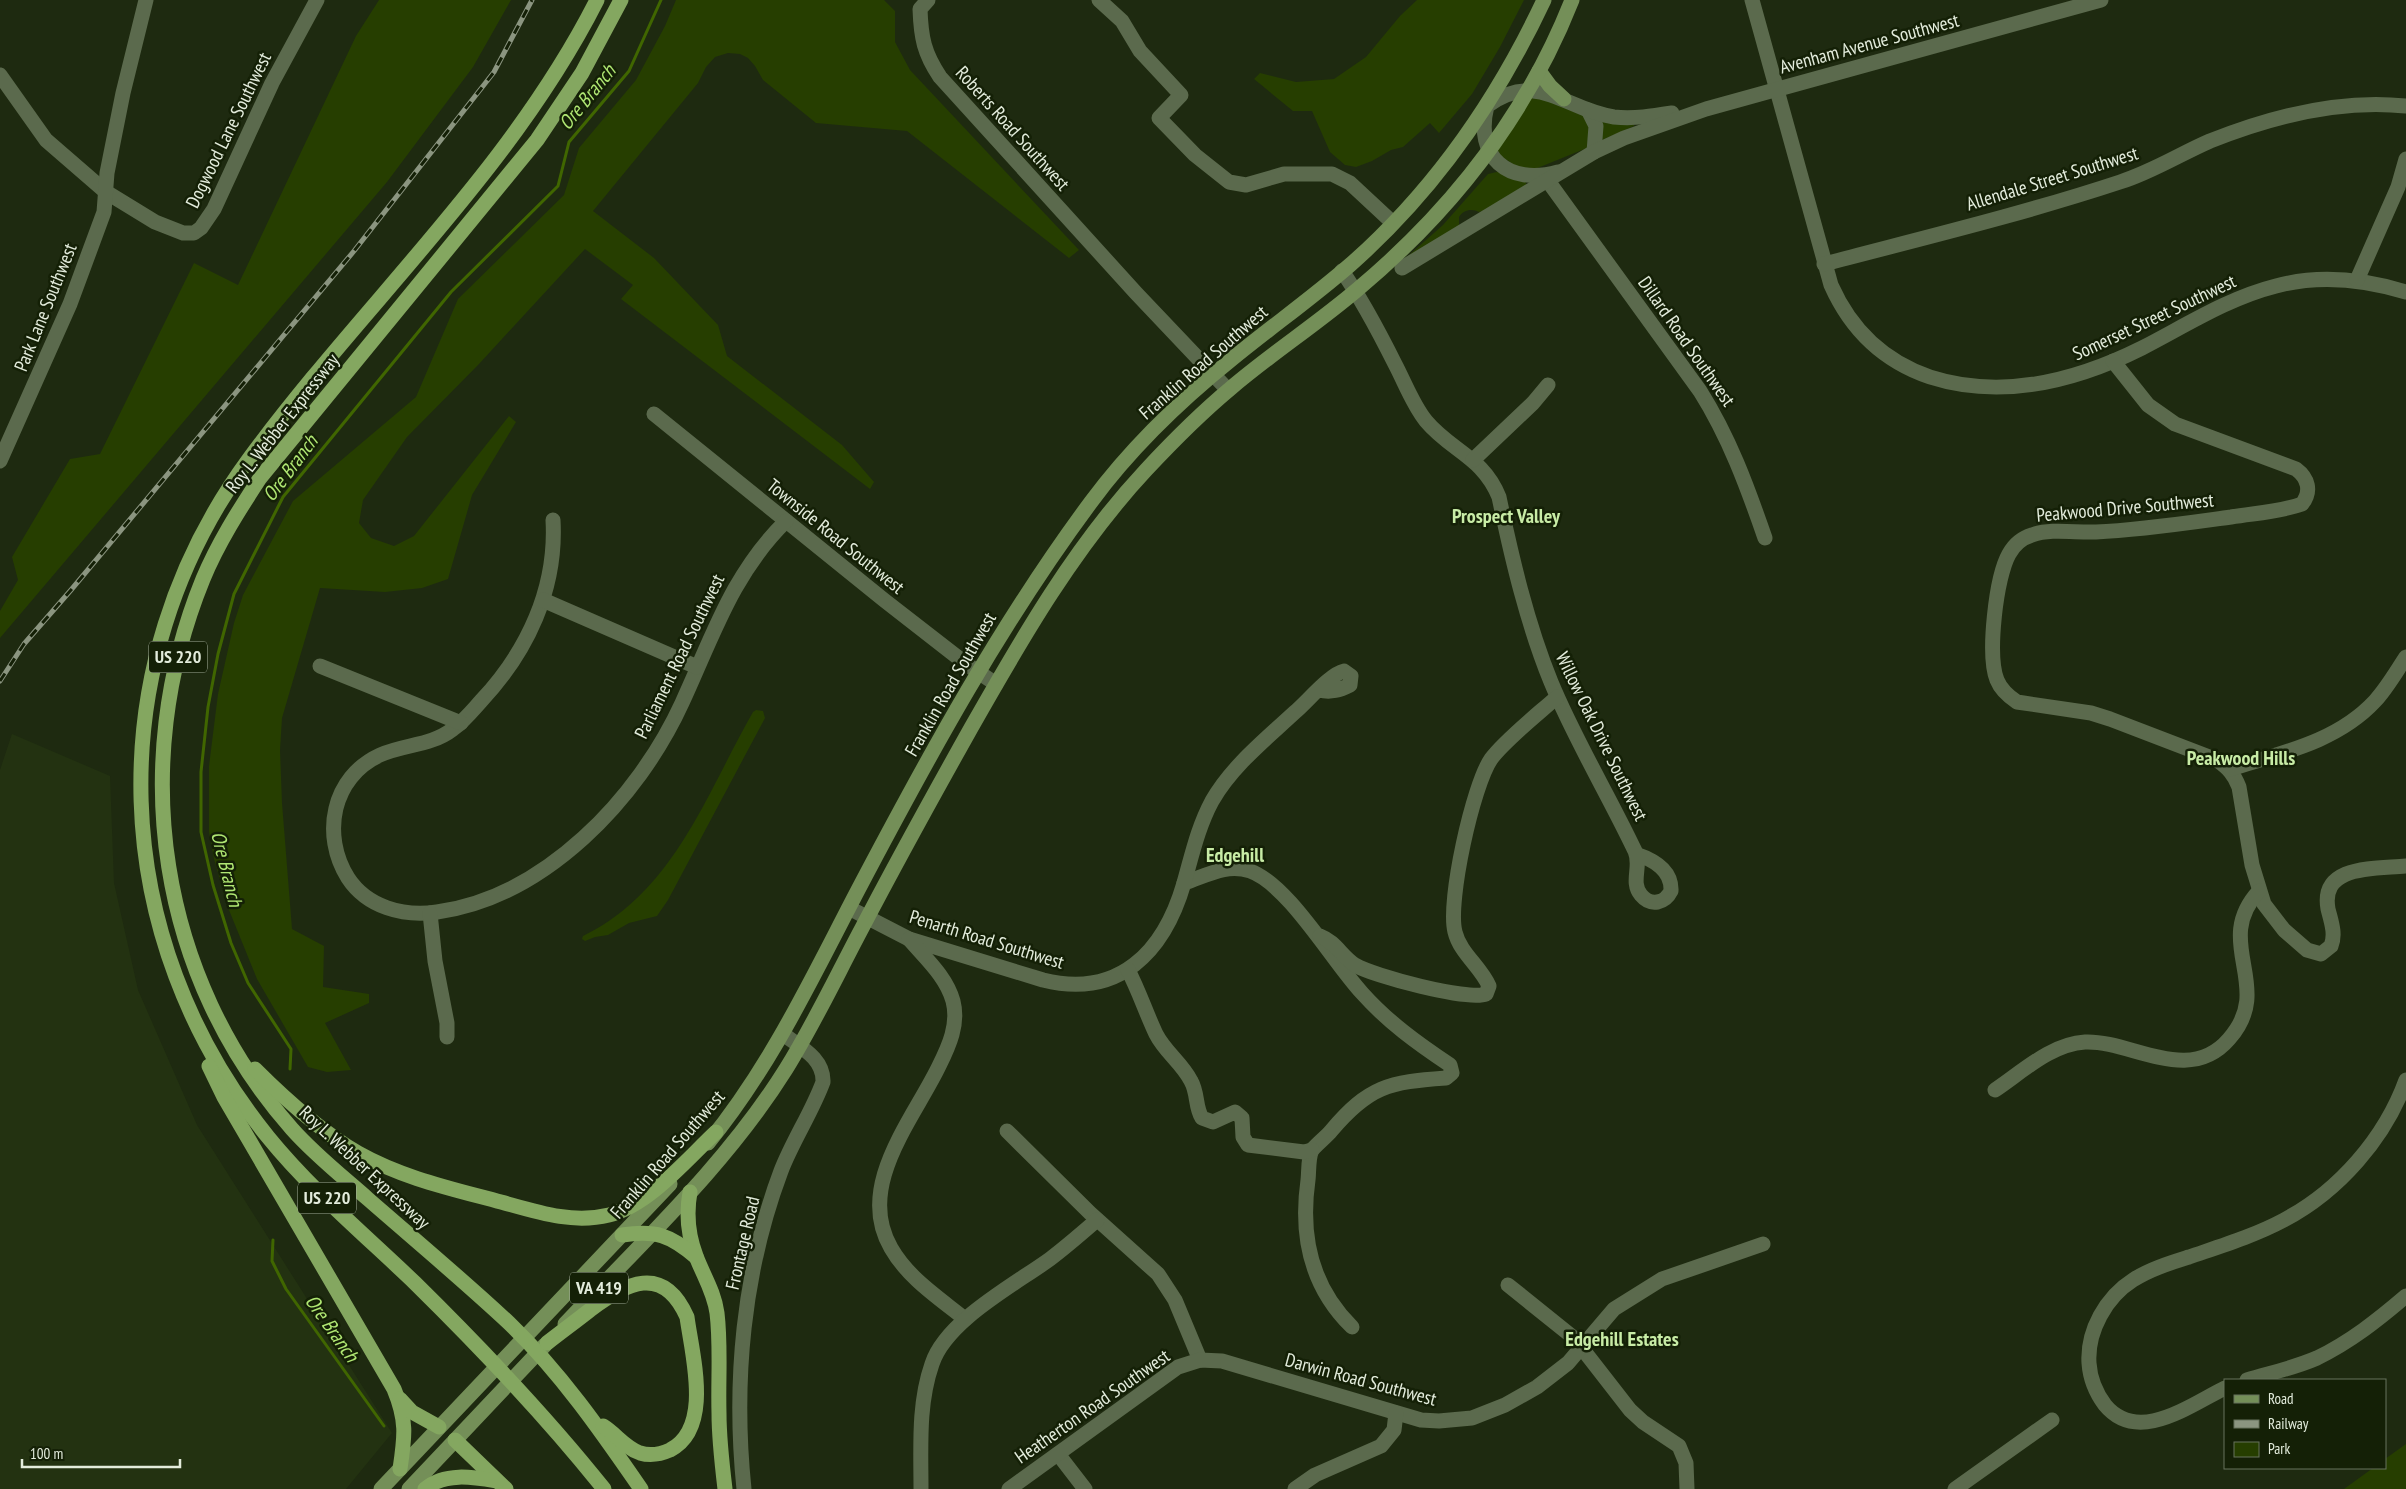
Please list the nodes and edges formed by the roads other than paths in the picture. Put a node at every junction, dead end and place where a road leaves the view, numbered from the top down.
1 (146, 0) edge
2 (317, 0) edge
3 (597, 0) edge
4 (620, 0) edge
5 (928, 0) edge
6 (1100, 0) edge
7 (1544, 0) edge
8 (1572, 0) edge
9 (1752, 0) edge
10 (2101, 0) edge
11 (1539, 71) junction
12 (0, 76) edge
13 (1529, 89) junction
14 (1777, 89) junction
15 (1564, 99) junction
16 (1487, 106) junction
17 (2406, 106) edge
18 (1706, 109) junction
19 (1588, 110) junction
20 (1488, 151) junction
21 (1594, 152) junction
22 (2406, 159) edge
23 (1569, 168) junction
24 (1548, 181) junction
25 (106, 192) junction
26 (1393, 223) junction
27 (1824, 264) junction
28 (1402, 268) dead end
29 (1342, 271) junction
30 (2357, 280) junction
31 (1356, 291) junction
32 (2406, 292) edge
33 (2113, 361) junction
34 (1214, 374) junction
35 (1548, 385) dead end
36 (1228, 390) junction
37 (654, 414) dead end
38 (1473, 460) junction
39 (0, 461) edge
40 (553, 520) dead end
41 (786, 521) junction
42 (1765, 538) dead end
43 (543, 600) junction
44 (2406, 657) edge
45 (320, 666) dead end
46 (697, 667) junction
47 (979, 672) junction
48 (996, 684) junction
49 (1319, 690) dead end
50 (1557, 697) junction
51 (461, 722) junction
52 (2230, 769) junction
53 (1636, 854) dead end
54 (2406, 866) edge
55 (1184, 883) junction
56 (2259, 890) junction
57 (849, 908) junction
58 (430, 913) junction
59 (867, 918) junction
60 (1316, 934) junction
61 (909, 939) junction
62 (1128, 970) junction
63 (194, 1022) junction
64 (783, 1034) junction
65 (447, 1037) dead end
66 (232, 1046) junction
67 (800, 1046) junction
68 (2406, 1080) edge
69 (1995, 1090) dead end
70 (1007, 1131) dead end
71 (716, 1132) junction
72 (1312, 1150) junction
73 (690, 1192) junction
74 (1097, 1220) junction
75 (652, 1233) junction
76 (622, 1235) junction
77 (1763, 1244) dead end
78 (696, 1257) junction
79 (1508, 1285) dead end
80 (2406, 1296) edge
81 (965, 1319) junction
82 (1352, 1327) dead end
83 (1582, 1347) junction
84 (542, 1348) junction
85 (1200, 1360) junction
86 (2251, 1379) edge
87 (2224, 1388) edge
88 (394, 1389) junction
89 (1396, 1414) junction
90 (588, 1415) junction
91 (2052, 1420) dead end
92 (440, 1427) junction
93 (455, 1440) junction
94 (1058, 1454) junction
95 (400, 1469) junction
96 (502, 1485) edge
97 (381, 1489) edge
98 (409, 1489) edge
99 (425, 1489) edge
100 (604, 1489) edge
101 (641, 1489) edge
102 (725, 1489) edge
103 (744, 1489) edge
104 (921, 1489) edge
105 (1009, 1489) edge
106 (1085, 1489) edge
107 (1295, 1489) edge
108 (1687, 1489) edge
109 (1955, 1489) edge

1 - 25 street, Park Lane Southwest
2 - 25 street, Dogwood Lane Southwest
3 - 63 highway, Roy L. Webber Expressway / US 220
4 - 66 highway, Roy L. Webber Expressway / US 220
5 - 34 street, Roberts Road Southwest
6 - 26 street
7 - 16 main road, Franklin Road Southwest
8 - 11 main road, Franklin Road Southwest
9 - 14 street, Somerset Street Southwest
10 - 14 street, Avenham Avenue Southwest
11 - 13 main road, Franklin Road Southwest
11 - 15 main road
12 - 25 street, Dogwood Lane Southwest
13 - 15 street, Avenham Avenue Southwest
13 - 16 street, Avenham Avenue Southwest
13 - 20 main road, Franklin Road Southwest
14 - 18 street, Avenham Avenue Southwest
14 - 27 street, Somerset Street Southwest
15 - 19 street, Avenham Avenue Southwest
16 - 20 street
16 - 26 main road, Franklin Road Southwest
17 - 27 street, Allendale Street Southwest
18 - 19 street, Avenham Avenue Southwest
18 - 21 street, Avenham Avenue Southwest
19 - 21 street
20 - 23 street, Avenham Avenue Southwest
20 - 31 main road, Franklin Road Southwest
21 - 23 street, Avenham Avenue Southwest
22 - 30 street
23 - 24 street, Avenham Avenue Southwest
24 - 28 street, Avenham Avenue Southwest
24 - 42 street, Dillard Road Southwest
25 - 39 street, Park Lane Southwest
26 - 29 main road, Franklin Road Southwest
27 - 33 street, Somerset Street Southwest
29 - 31 street, Willow Oak Drive Southwest
29 - 34 main road, Franklin Road Southwest
30 - 32 street, Somerset Street Southwest
30 - 33 street, Somerset Street Southwest
31 - 36 main road, Franklin Road Southwest
31 - 38 street, Willow Oak Drive Southwest
33 - 52 street, Peakwood Drive Southwest
34 - 36 street, Roberts Road Southwest
34 - 47 main road, Franklin Road Southwest
35 - 38 street
36 - 48 main road, Franklin Road Southwest
37 - 41 street, Townside Road Southwest
38 - 50 street, Willow Oak Drive Southwest
40 - 43 street, Parliament Road Southwest
41 - 46 street, Parliament Road Southwest
41 - 47 street, Townside Road Southwest
43 - 46 street
43 - 51 street, Parliament Road Southwest
44 - 52 street
45 - 51 street
46 - 58 street, Parliament Road Southwest
47 - 48 street, Townside Road Southwest
47 - 57 main road, Franklin Road Southwest
48 - 59 main road, Franklin Road Southwest
49 - 55 street, Penarth Road Southwest
50 - 53 street, Willow Oak Drive Southwest
50 - 60 street
51 - 58 street, Parliament Road Southwest
52 - 56 street
54 - 56 street
55 - 60 street
55 - 62 street, Penarth Road Southwest
56 - 69 street
57 - 59 street, Penarth Road Southwest
57 - 64 main road, Franklin Road Southwest
58 - 65 street
59 - 61 street, Penarth Road Southwest
59 - 67 main road, Franklin Road Southwest
60 - 72 street
61 - 62 street, Penarth Road Southwest
61 - 81 street
62 - 72 street
63 - 88 highway
63 - 100 highway, Roy L. Webber Expressway / US 220
64 - 67 street, Frontage Road
64 - 71 main road, Franklin Road Southwest
66 - 71 highway
66 - 84 highway, Roy L. Webber Expressway / US 220
67 - 73 main road, Franklin Road Southwest
67 - 103 street, Frontage Road
68 - 87 street
70 - 74 street
71 - 76 main road, Franklin Road Southwest
72 - 82 street
73 - 75 main road, VA 419
73 - 78 highway
74 - 81 street
74 - 85 street
75 - 76 highway
75 - 78 highway
75 - 84 main road, VA 419
76 - 92 main road, Franklin Road Southwest
77 - 83 street, Darwin Road Southwest
78 - 102 highway
79 - 83 street
80 - 86 street
81 - 104 street
83 - 89 street, Darwin Road Southwest
83 - 108 street
84 - 90 highway, Roy L. Webber Expressway / US 220
84 - 90 highway
84 - 93 main road, VA 419
85 - 89 street, Darwin Road Southwest
85 - 94 street, Heatherton Road Southwest
88 - 92 highway
88 - 95 highway
89 - 107 street
90 - 101 highway, Roy L. Webber Expressway / US 220
91 - 109 street
92 - 93 main road
92 - 95 main road, Franklin Road Southwest
93 - 96 highway
93 - 98 main road, VA 419
94 - 105 street, Heatherton Road Southwest
94 - 106 street
95 - 97 main road, Franklin Road Southwest
96 - 99 highway

